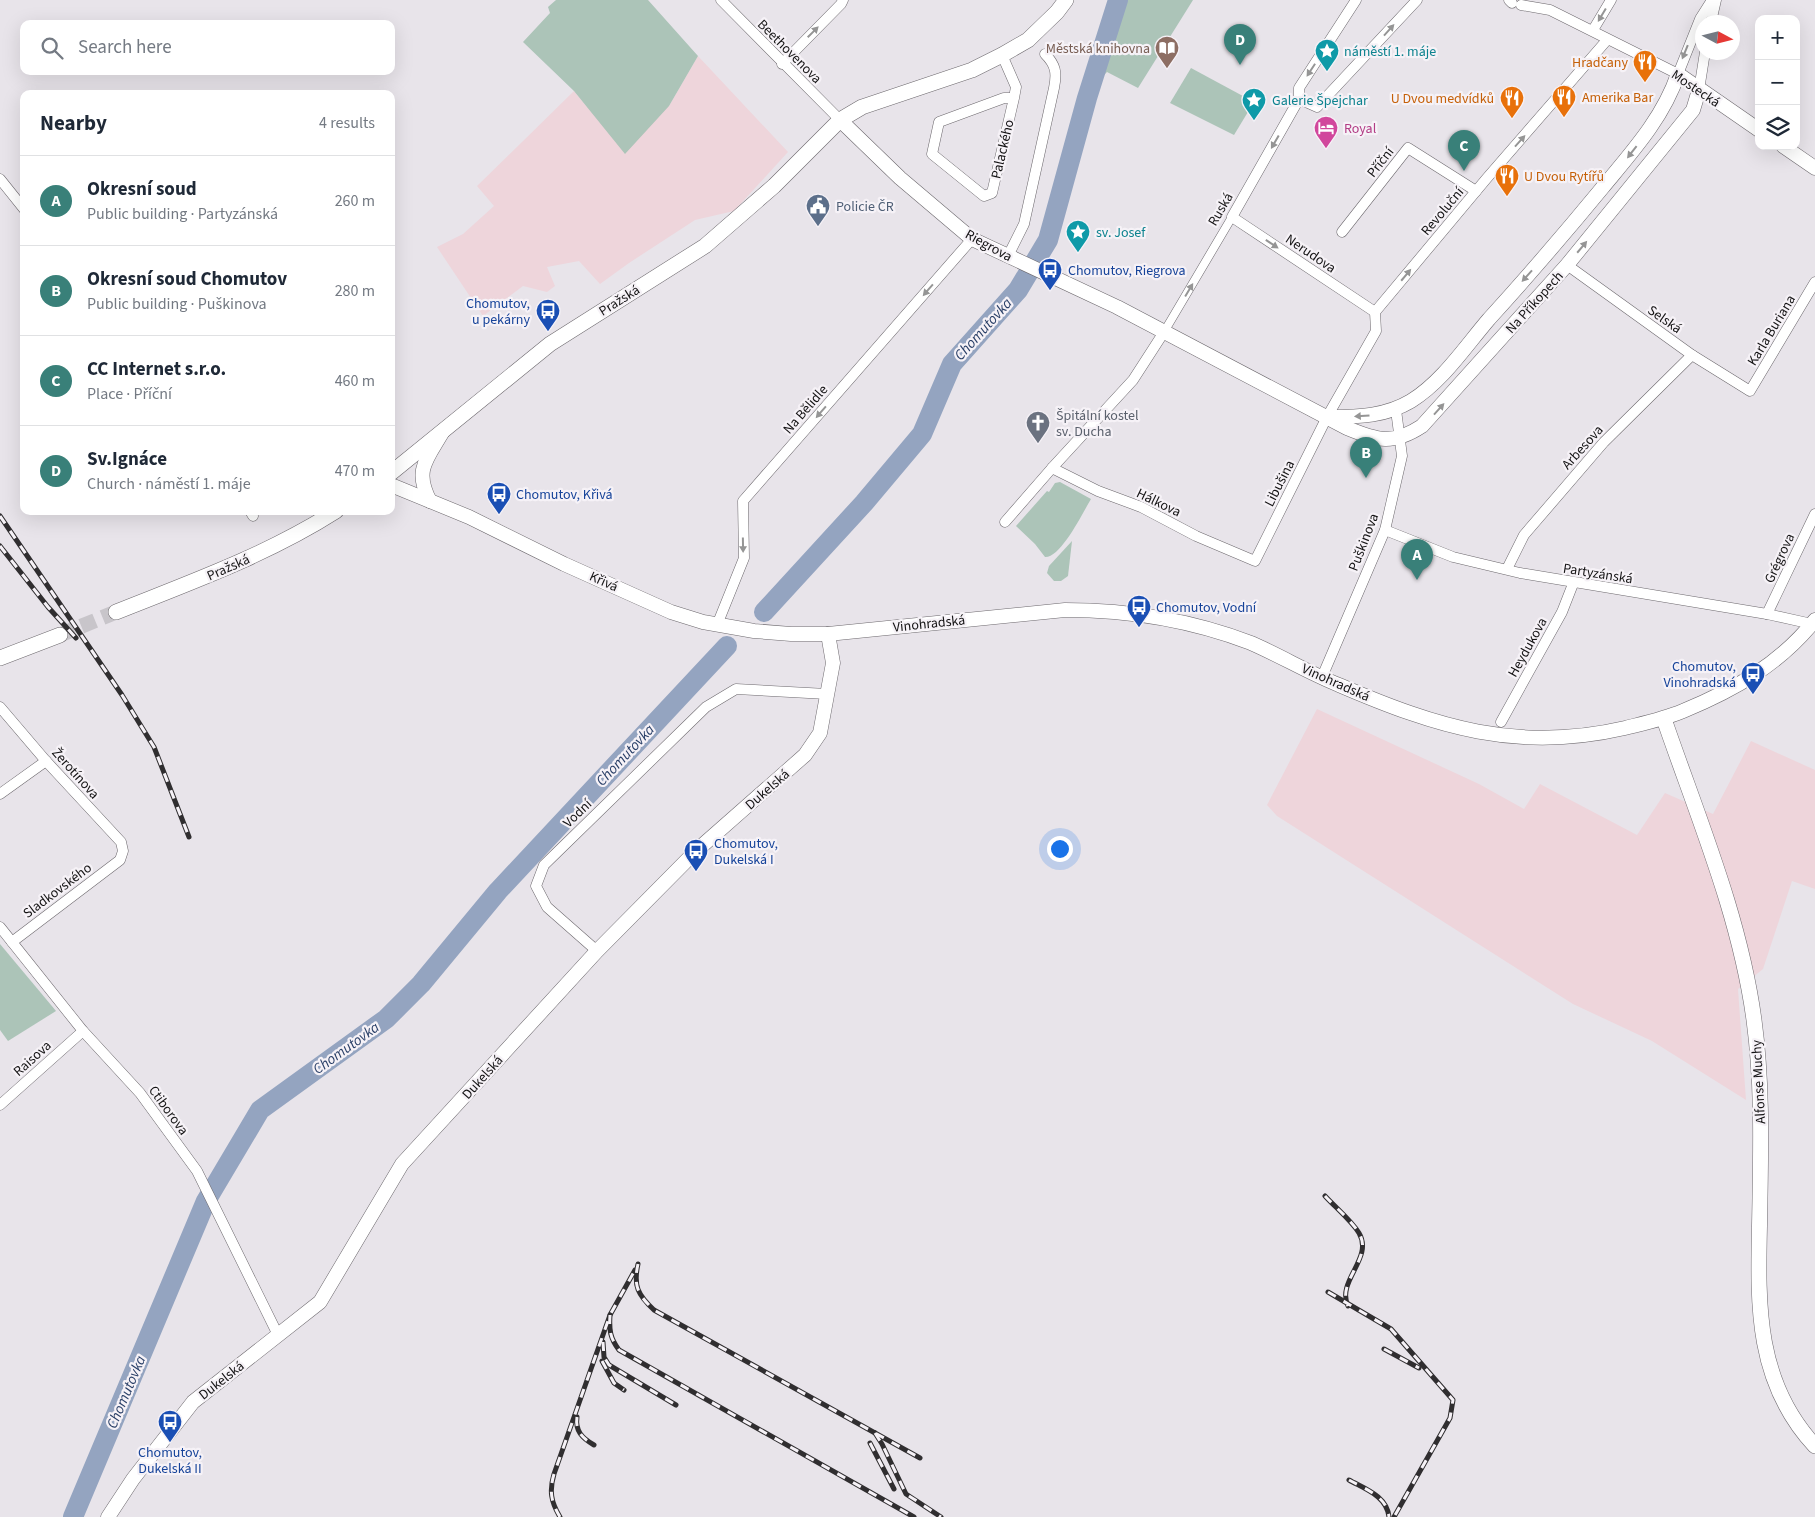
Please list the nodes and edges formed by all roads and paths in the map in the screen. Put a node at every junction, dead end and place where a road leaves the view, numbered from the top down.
1 (721, 0) edge
2 (842, 0) edge
3 (1057, 0) edge
4 (1066, 0) edge
5 (1356, 0) edge
6 (1417, 0) edge
7 (1611, 0) edge
8 (1712, 0) edge
9 (1716, 0) edge
10 (1514, 3) edge
11 (1713, 15) edge
12 (1044, 24) junction
13 (1593, 30) junction
14 (1608, 40) junction
15 (1045, 54) dead end
16 (1002, 55) junction
17 (1704, 60) edge
18 (782, 64) junction
19 (1678, 74) junction
20 (1699, 90) junction
21 (1014, 98) junction
22 (1299, 99) junction
23 (840, 120) junction
24 (1755, 127) edge
25 (1788, 150) edge
26 (1815, 168) edge
27 (0, 179) edge
28 (1476, 191) junction
29 (20, 205) edge
30 (1232, 217) junction
31 (1342, 232) dead end
32 (972, 239) junction
33 (1008, 256) junction
34 (1567, 265) junction
35 (1815, 282) edge
36 (1375, 312) junction
37 (1164, 332) junction
38 (1692, 355) junction
39 (1750, 391) joint
40 (1396, 410) junction
41 (1327, 417) junction
42 (442, 433) junction
43 (1401, 438) junction
44 (1052, 468) junction
45 (395, 470) edge
46 (395, 487) edge
47 (430, 501) junction
48 (1815, 514) edge
49 (329, 515) edge
50 (1005, 522) dead end
51 (1385, 530) junction
52 (1255, 561) joint
53 (1507, 569) junction
54 (1573, 584) junction
55 (116, 612) tunnel mouth
56 (1767, 614) junction
57 (1814, 622) edge
58 (718, 625) junction
59 (828, 634) junction
60 (60, 635) tunnel mouth
61 (0, 658) edge
62 (1322, 677) junction
63 (827, 694) junction
64 (0, 706) edge
65 (1664, 718) junction
66 (1501, 722) dead end
67 (46, 761) junction
68 (0, 794) edge
69 (120, 860) joint
70 (0, 927) edge
71 (12, 942) junction
72 (597, 951) junction
73 (83, 1031) junction
74 (0, 1105) edge
75 (278, 1335) junction
76 (1815, 1446) edge
77 (108, 1517) edge

1 - 18 street, Beethovenova
18 -> 2 street
3 - 12 main road
4 - 12 main road
5 -> 22 street
22 -> 6 street
7 -> 13 street
8 -> 19 street
9 - 11 street
10 - 13 street, Mostecká
12 - 16 main road
13 - 14 street, Mostecká
14 - 19 street, Mostecká
28 -> 14 street, Revoluční
15 - 33 street
16 - 21 street, Palackého
16 - 23 main road
17 - 20 street
18 - 23 street, Beethovenova
19 - 20 street, Mostecká
19 -> 40 street, Na Příkopech
20 - 24 street, Mostecká
34 -> 20 street, Na Příkopech
21 - 21 street, Palackého
22 -> 30 street, Ruská
23 - 32 street, Riegrova
23 - 42 main road, Pražská
25 - 26 street
27 - 29 street
28 - 31 street, Příční
36 -> 28 street, Revoluční
30 -> 36 street, Nerudova
37 -> 30 street, Ruská
32 - 33 street, Riegrova
32 -> 58 street, Na Bělidle
33 - 37 street, Riegrova
34 - 38 street, Selská
43 -> 34 street, Na Příkopech
35 - 39 street, Karla Buriana
36 - 41 street
37 - 41 street, Na Příkopech
37 - 44 street
38 - 39 street, Selská
38 - 53 street, Arbesova
40 -> 41 street, Na Příkopech
40 - 43 street, Puškinova
41 - 43 street, Na Příkopech
41 - 52 street, Libušina
42 - 45 main road, Pražská
42 - 47 street
43 - 51 street, Puškinova
44 - 50 street
44 - 52 street, Hálkova
46 - 47 street, Křivá
47 - 58 street, Křivá
48 - 56 street, Grégrova
49 - 55 main road, Pražská
51 - 53 street, Partyzánská
51 - 62 street, Puškinova
53 - 54 street, Partyzánská
54 - 56 street, Partyzánská
54 - 66 street, Heydukova
56 - 57 street, Partyzánská
57 - 65 street, Vinohradská
58 - 59 street, Křivá
59 - 62 street, Vinohradská
59 - 63 street, Dukelská
60 - 61 main road
62 - 65 street, Vinohradská
63 - 72 street, Dukelská
63 - 72 street, Vodní
64 - 67 street, Žerotínova
65 - 76 main road, Alfonse Muchy
67 - 68 street
67 - 69 street, Žerotínova
69 - 71 street, Sladkovského
70 - 71 street, Ctiborova
71 - 73 street, Ctiborova
72 - 75 street, Dukelská
73 - 74 street, Raisova
73 - 75 street, Ctiborova
75 - 77 street, Dukelská

